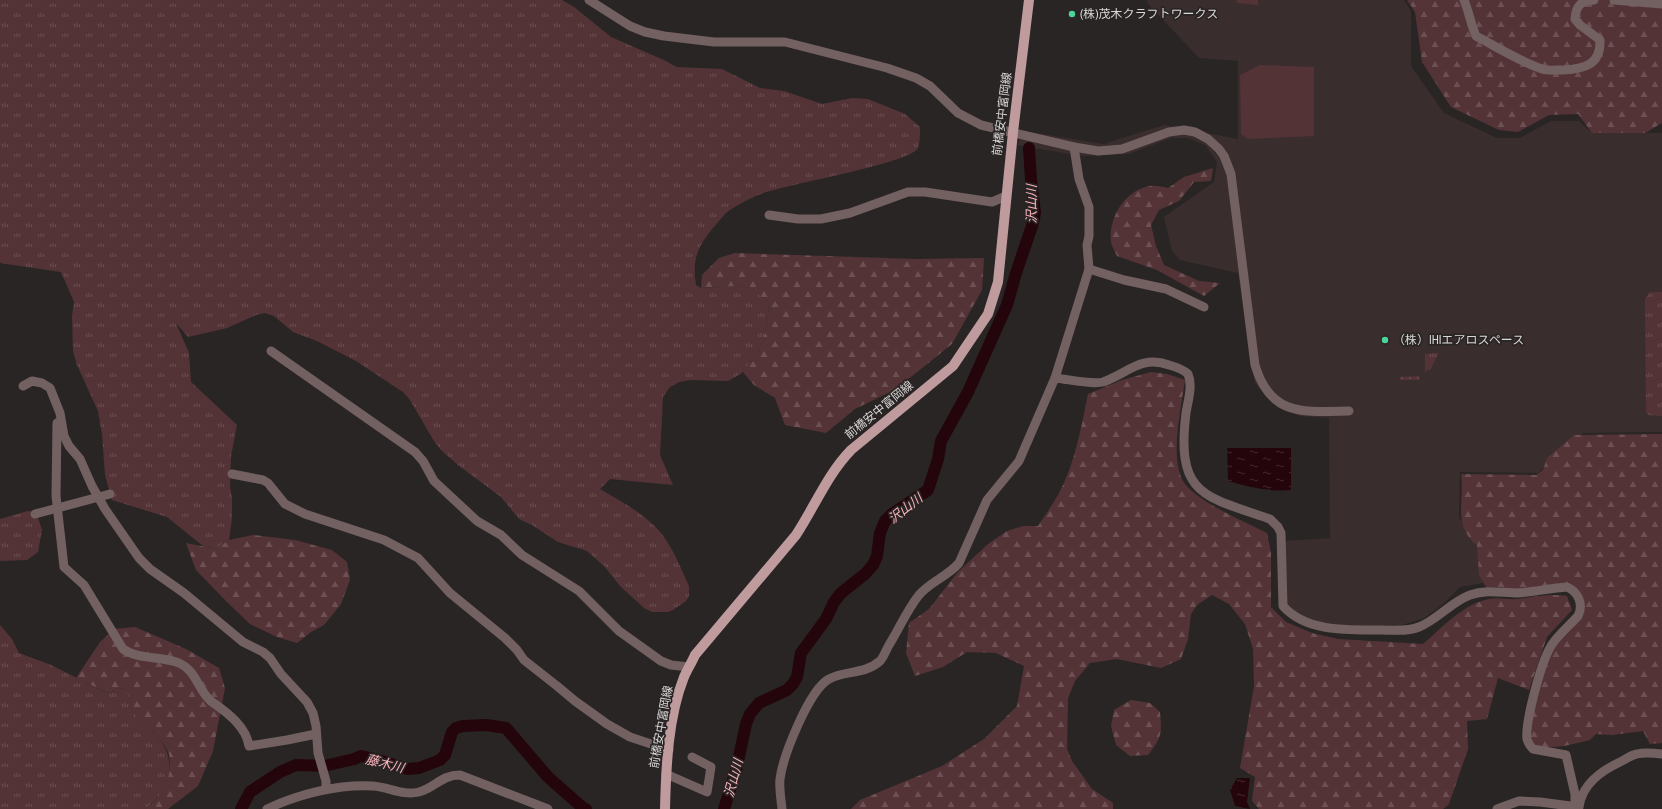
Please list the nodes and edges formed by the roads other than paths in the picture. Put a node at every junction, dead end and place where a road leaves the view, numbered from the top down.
1 (589, 0) edge
2 (1029, 0) edge
3 (1464, 0) edge
4 (1594, 0) edge
5 (1614, 0) edge
6 (1662, 4) edge
7 (1013, 132) junction
8 (1074, 147) junction
9 (1006, 196) junction
10 (769, 215) dead end
11 (1089, 269) junction
12 (1204, 307) dead end
13 (271, 351) dead end
14 (1055, 378) junction
15 (23, 386) dead end
16 (58, 408) junction
17 (1349, 411) dead end
18 (232, 474) dead end
19 (110, 494) dead end
20 (35, 514) dead end
21 (689, 667) junction
22 (316, 734) junction
23 (669, 750) junction
24 (1662, 754) edge
25 (692, 757) dead end
26 (666, 774) junction
27 (326, 789) junction
28 (1577, 807) edge
29 (267, 809) edge
30 (548, 809) edge
31 (666, 809) edge
32 (782, 809) edge
33 (1497, 809) edge

1 - 7 street
2 - 7 main road, 前橋安中富岡線
3 - 4 street
5 - 6 street
7 - 8 street
7 - 9 main road, 前橋安中富岡線
8 - 11 street
8 - 17 street
9 - 10 street
9 - 21 main road, 前橋安中富岡線
11 - 12 street
11 - 14 street
13 - 21 street
14 - 28 street
14 - 32 street
15 - 16 street
16 - 22 street
16 - 22 street
18 - 23 street
19 - 20 street, bridge
21 - 23 main road, 前橋安中富岡線
22 - 27 street
23 - 26 main road, 前橋安中富岡線
24 - 28 street
25 - 26 street
26 - 31 main road, 前橋安中富岡線
27 - 29 street
27 - 30 street
28 - 33 street

